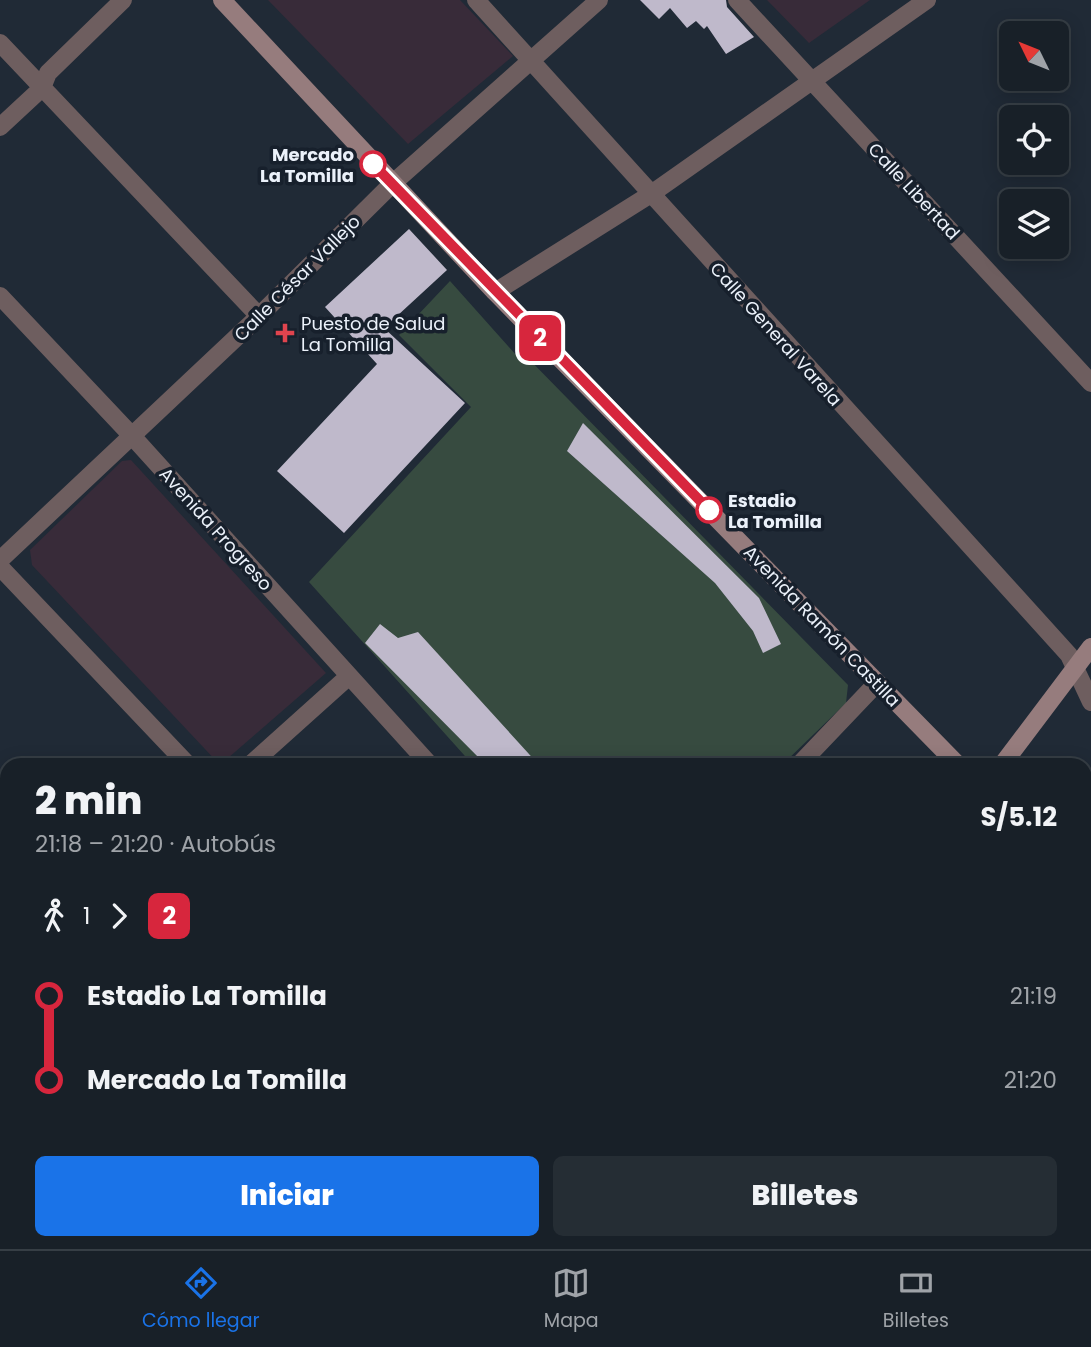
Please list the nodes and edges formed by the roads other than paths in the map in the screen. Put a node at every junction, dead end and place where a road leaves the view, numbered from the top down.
1 (123, 0) edge
2 (222, 0) edge
3 (476, 0) edge
4 (599, 0) edge
5 (737, 0) edge
6 (928, 0) edge
7 (0, 43) edge
8 (531, 60) junction
9 (812, 80) junction
10 (42, 88) junction
11 (0, 127) edge
12 (392, 184) junction
13 (651, 194) junction
14 (495, 292) junction
15 (0, 296) edge
16 (259, 316) junction
17 (1091, 383) edge
18 (133, 437) junction
19 (0, 560) edge
20 (0, 567) edge
21 (1091, 647) edge
22 (1077, 668) junction
23 (348, 677) junction
24 (877, 683) junction
25 (1091, 702) edge
26 (181, 758) edge
27 (258, 758) edge
28 (423, 758) edge
29 (806, 758) edge
30 (951, 758) edge
31 (1007, 758) edge

1 - 10 street
2 - 12 main road, Avenida Ramón Castilla
3 - 8 street, Calle General Varela
4 - 8 street, Calle César Vallejo
5 - 9 street, Calle Libertad
6 - 9 street
7 - 10 street
8 - 12 street, Calle César Vallejo
8 - 13 street, Calle General Varela
9 - 13 street
9 - 17 street, Calle Libertad
10 - 11 street
10 - 16 street
12 - 14 main road, Avenida Ramón Castilla
12 - 16 street, Calle César Vallejo
13 - 14 street
13 - 22 street, Calle General Varela
14 - 24 main road, Avenida Ramón Castilla
15 - 18 street, Avenida Progreso
16 - 18 street, Calle César Vallejo
18 - 19 street, Calle César Vallejo
18 - 23 street, Avenida Progreso
20 - 26 street
21 - 22 main road
22 - 25 street, Calle General Varela
22 - 31 main road
23 - 27 street
23 - 28 street, Avenida Progreso
24 - 29 street
24 - 30 main road, Avenida Ramón Castilla

